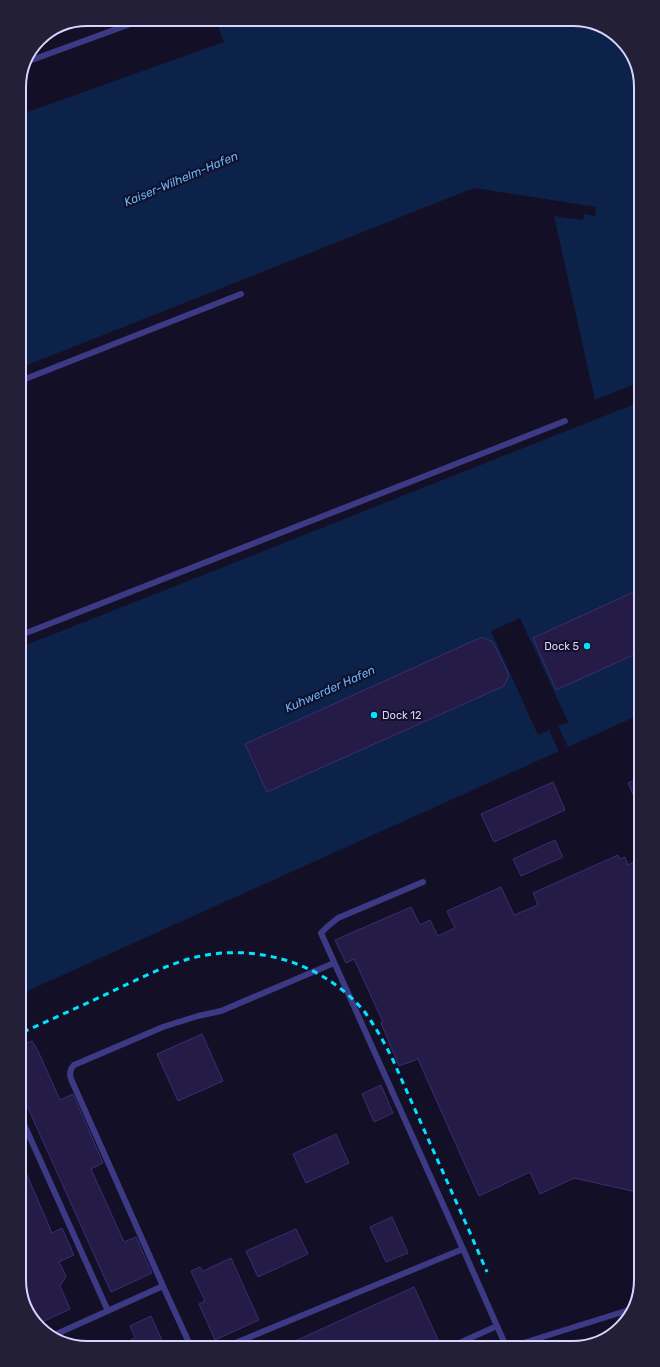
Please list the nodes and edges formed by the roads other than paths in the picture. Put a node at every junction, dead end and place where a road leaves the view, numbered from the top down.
1 (125, 26) edge
2 (33, 60) edge
3 (241, 294) dead end
4 (26, 379) edge
5 (565, 421) dead end
6 (26, 633) edge
7 (423, 882) dead end
8 (334, 962) junction
9 (26, 1129) edge
10 (463, 1249) junction
11 (163, 1286) junction
12 (108, 1311) junction
13 (625, 1311) edge
14 (497, 1326) junction
15 (58, 1333) edge
16 (188, 1341) edge
17 (244, 1341) edge
18 (464, 1341) edge
19 (504, 1341) edge
20 (530, 1341) edge

1 - 2 lane
3 - 4 lane
5 - 6 lane
7 - 8 lane
8 - 10 lane
8 - 11 lane
9 - 12 lane
10 - 14 lane
10 - 17 lane
11 - 12 lane
11 - 16 lane
12 - 15 lane
13 - 20 lane
14 - 18 lane
14 - 19 lane

